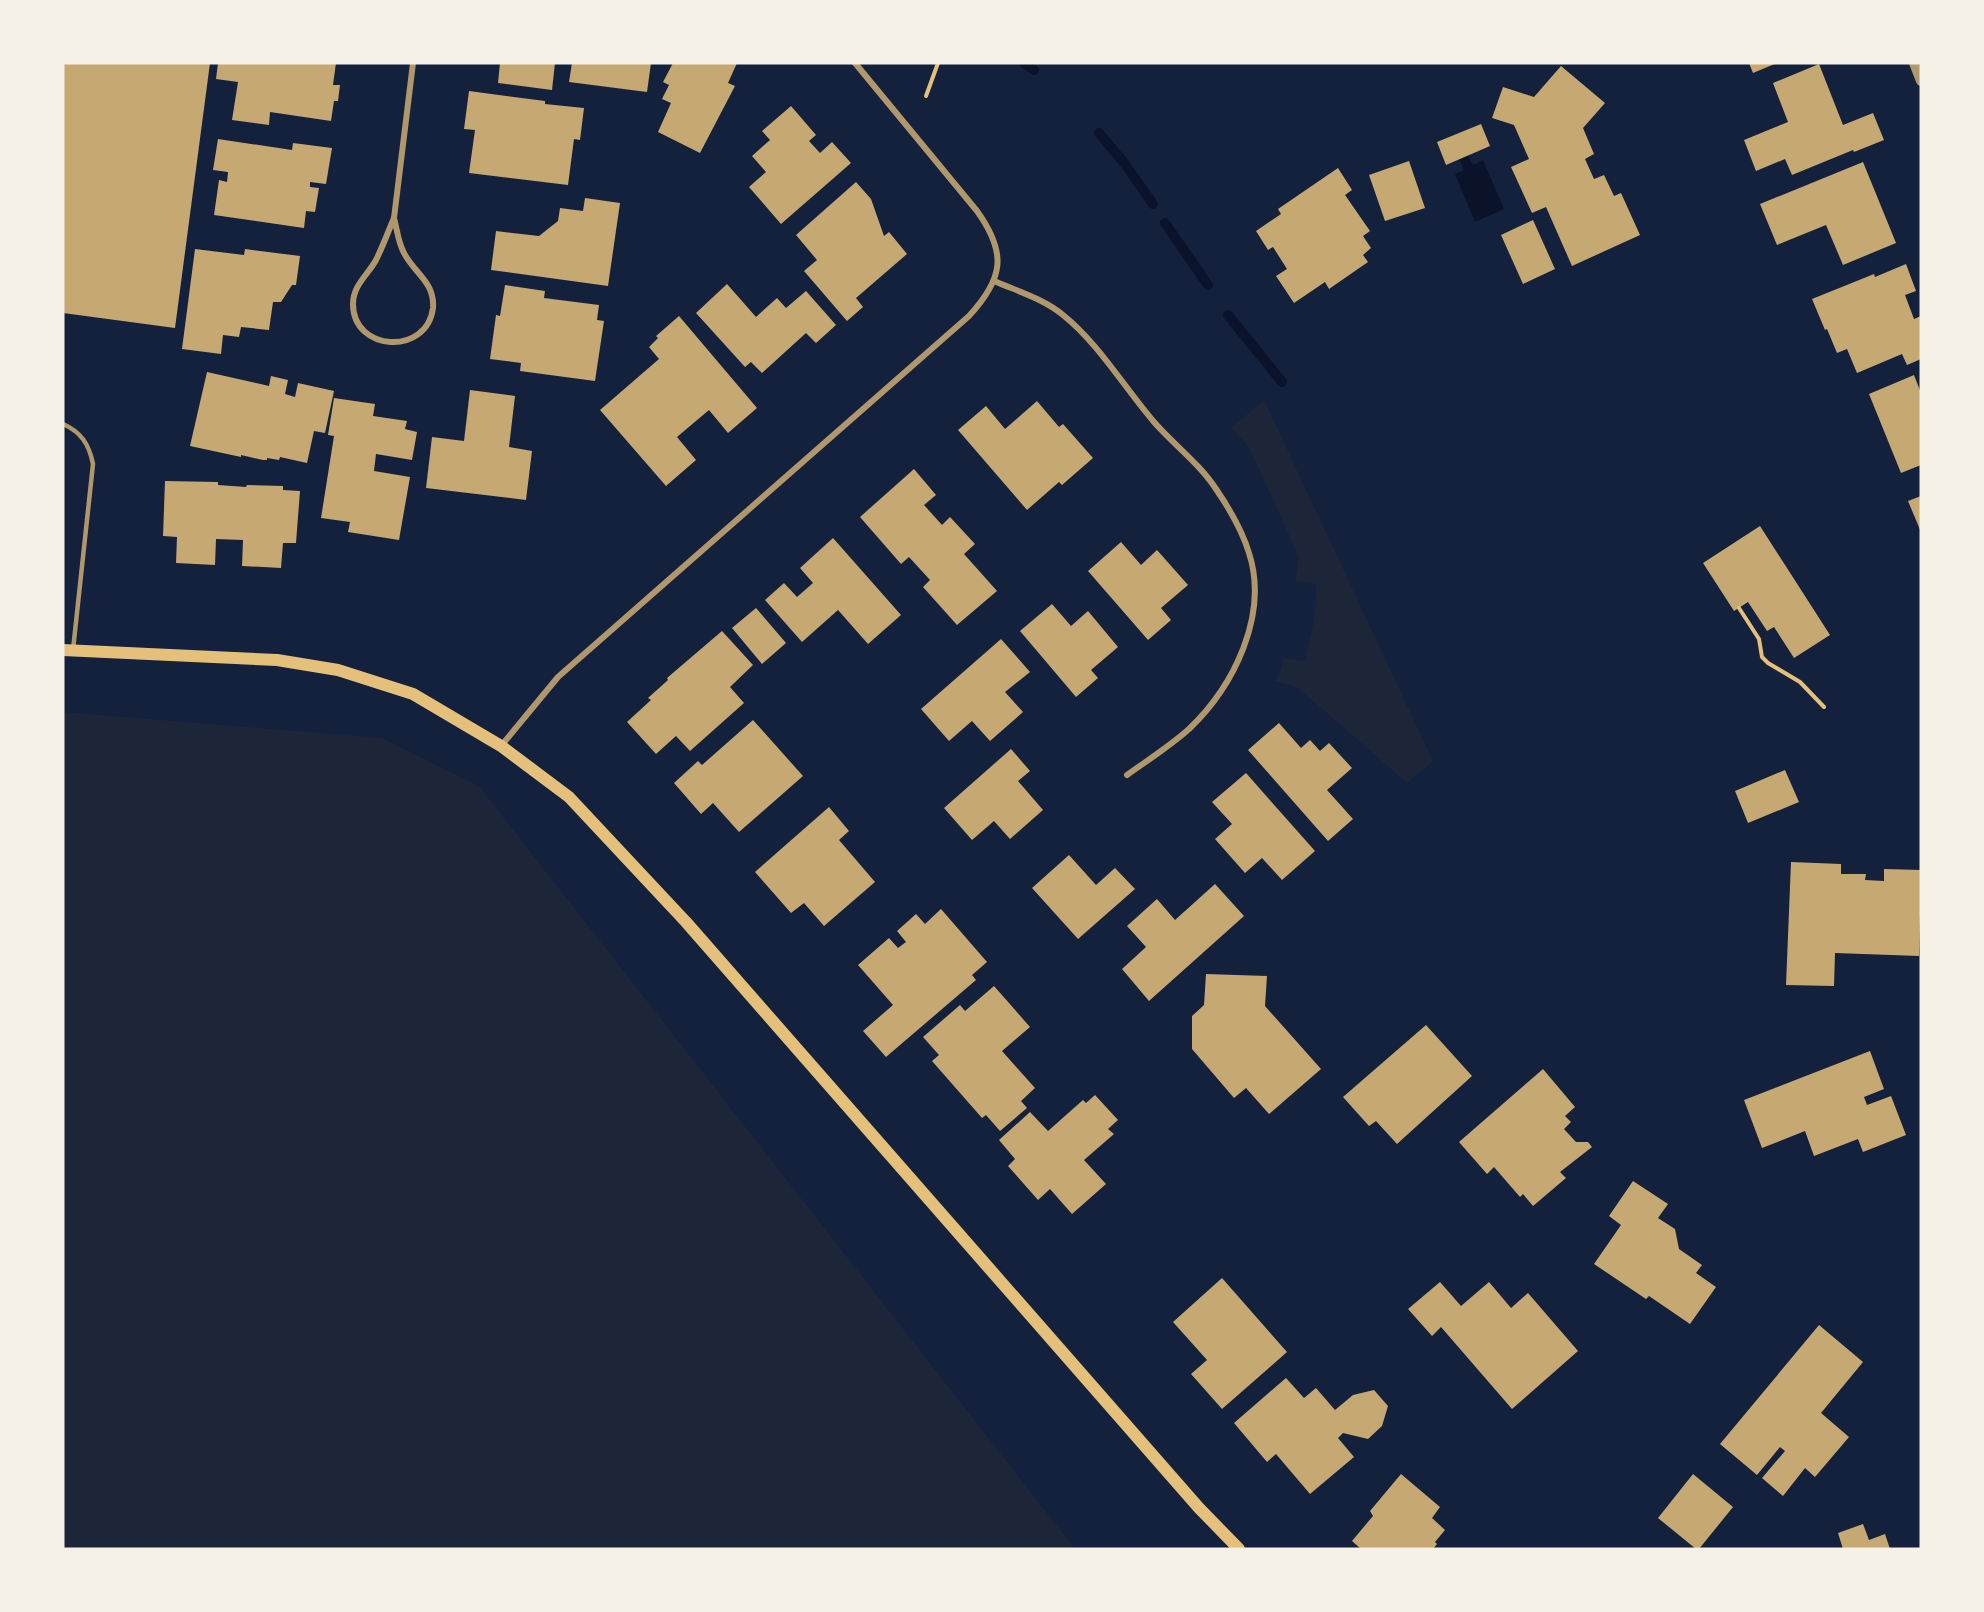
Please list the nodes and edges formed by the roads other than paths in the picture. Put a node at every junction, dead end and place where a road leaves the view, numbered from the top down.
1 (413, 63) edge
2 (855, 63) edge
3 (1914, 63) edge
4 (1921, 81) edge
5 (394, 218) junction
6 (994, 281) junction
7 (63, 424) edge
8 (68, 650) edge
9 (501, 746) junction
10 (1127, 774) dead end
11 (1239, 1549) edge

1 - 5 street
2 - 6 street
3 - 4 street
5 - 5 street
6 - 9 street
6 - 10 street
7 - 8 lane
8 - 9 main road
9 - 11 main road

